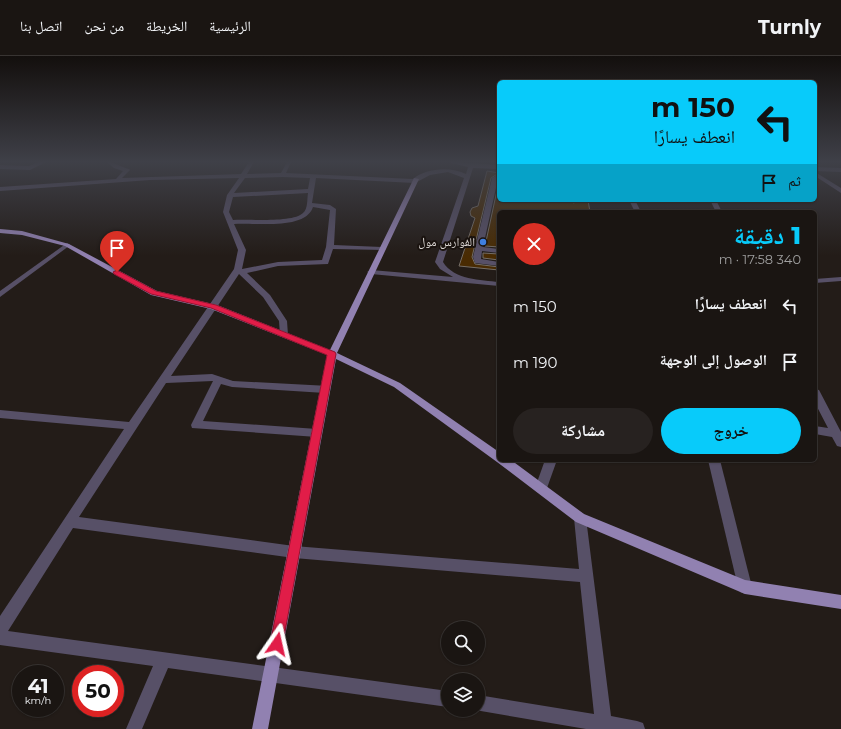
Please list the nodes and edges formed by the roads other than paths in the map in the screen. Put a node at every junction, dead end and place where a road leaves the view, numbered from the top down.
1 (262, 193) edge
2 (311, 193) edge
3 (409, 193) edge
4 (462, 193) edge
5 (491, 193) edge
6 (230, 195) joint
7 (310, 205) junction
8 (230, 222) junction
9 (0, 231) edge
10 (67, 246) junction
11 (330, 247) junction
12 (382, 249) junction
13 (479, 249) junction
14 (497, 251) edge
15 (497, 264) edge
16 (240, 271) junction
17 (371, 272) junction
18 (841, 279) edge
19 (464, 280) junction
20 (817, 281) edge
21 (497, 284) edge
22 (0, 296) edge
23 (214, 307) junction
24 (284, 335) junction
25 (332, 354) junction
26 (164, 380) junction
27 (219, 380) junction
28 (325, 389) junction
29 (817, 397) edge
30 (0, 414) edge
31 (132, 426) junction
32 (817, 430) edge
33 (316, 433) junction
34 (836, 433) junction
35 (841, 443) edge
36 (497, 457) edge
37 (505, 462) edge
38 (550, 462) edge
39 (714, 462) edge
40 (541, 488) junction
41 (580, 518) junction
42 (70, 522) junction
43 (294, 552) junction
44 (586, 576) junction
45 (745, 587) junction
46 (841, 603) edge
47 (0, 629) edge
48 (0, 637) edge
49 (164, 659) junction
50 (271, 674) junction
51 (441, 698) edge
52 (485, 704) edge
53 (603, 726) edge
54 (134, 729) edge
55 (260, 729) edge
56 (637, 729) edge

1 - 6 street
2 - 7 street
3 - 12 main road
4 - 19 street
5 - 13 street
6 - 8 street
7 - 8 street
7 - 11 street
8 - 16 street
9 - 10 main road
10 - 22 street
10 - 23 main road
11 - 12 street
11 - 16 street
12 - 17 main road
13 - 14 street
13 - 15 street
16 - 23 street
16 - 24 street
17 - 19 street
17 - 25 main road
18 - 20 street
19 - 21 street
23 - 24 main road
23 - 26 street
24 - 25 main road
25 - 28 main road
25 - 36 main road
26 - 27 street
26 - 31 street
27 - 28 street
27 - 33 street
28 - 33 main road
29 - 34 street
30 - 31 street
31 - 42 street
32 - 34 street
33 - 43 main road
34 - 35 street
37 - 40 main road
38 - 40 street
39 - 45 street
40 - 41 main road
41 - 44 street
41 - 45 main road
42 - 43 street
42 - 47 street
43 - 44 street
43 - 50 main road
44 - 53 street
45 - 46 main road
48 - 49 street
49 - 50 street
49 - 54 street
50 - 51 street
50 - 55 main road
52 - 53 street
53 - 56 street

